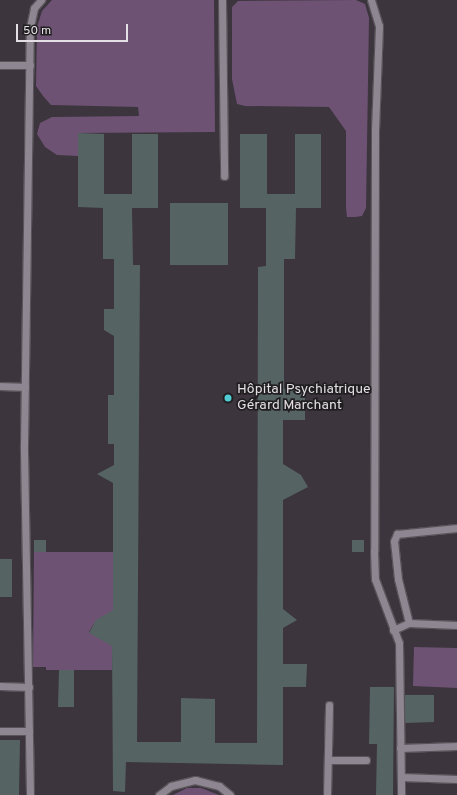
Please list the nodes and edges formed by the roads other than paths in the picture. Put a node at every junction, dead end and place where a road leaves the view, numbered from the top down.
1 (41, 0) edge
2 (222, 0) edge
3 (371, 0) edge
4 (0, 65) edge
5 (30, 65) junction
6 (224, 176) dead end
7 (0, 386) edge
8 (25, 386) junction
9 (457, 528) edge
10 (409, 624) junction
11 (457, 625) edge
12 (393, 630) junction
13 (0, 686) edge
14 (29, 686) junction
15 (329, 705) dead end
16 (0, 731) edge
17 (29, 731) junction
18 (457, 746) edge
19 (400, 748) junction
20 (328, 760) junction
21 (366, 760) dead end
22 (400, 777) junction
23 (457, 779) edge
24 (30, 795) edge
25 (159, 795) edge
26 (230, 795) edge
27 (327, 795) edge
28 (401, 795) edge

1 - 5 lane
2 - 6 lane
3 - 12 lane
4 - 5 lane
5 - 8 lane
7 - 8 lane
8 - 14 lane
9 - 10 lane
10 - 11 lane
10 - 12 lane
12 - 19 lane
13 - 14 lane
14 - 17 lane
15 - 20 lane
16 - 17 lane
17 - 24 lane
18 - 19 lane
19 - 22 lane
20 - 21 lane
20 - 27 lane
22 - 23 lane
22 - 28 lane
25 - 26 lane

